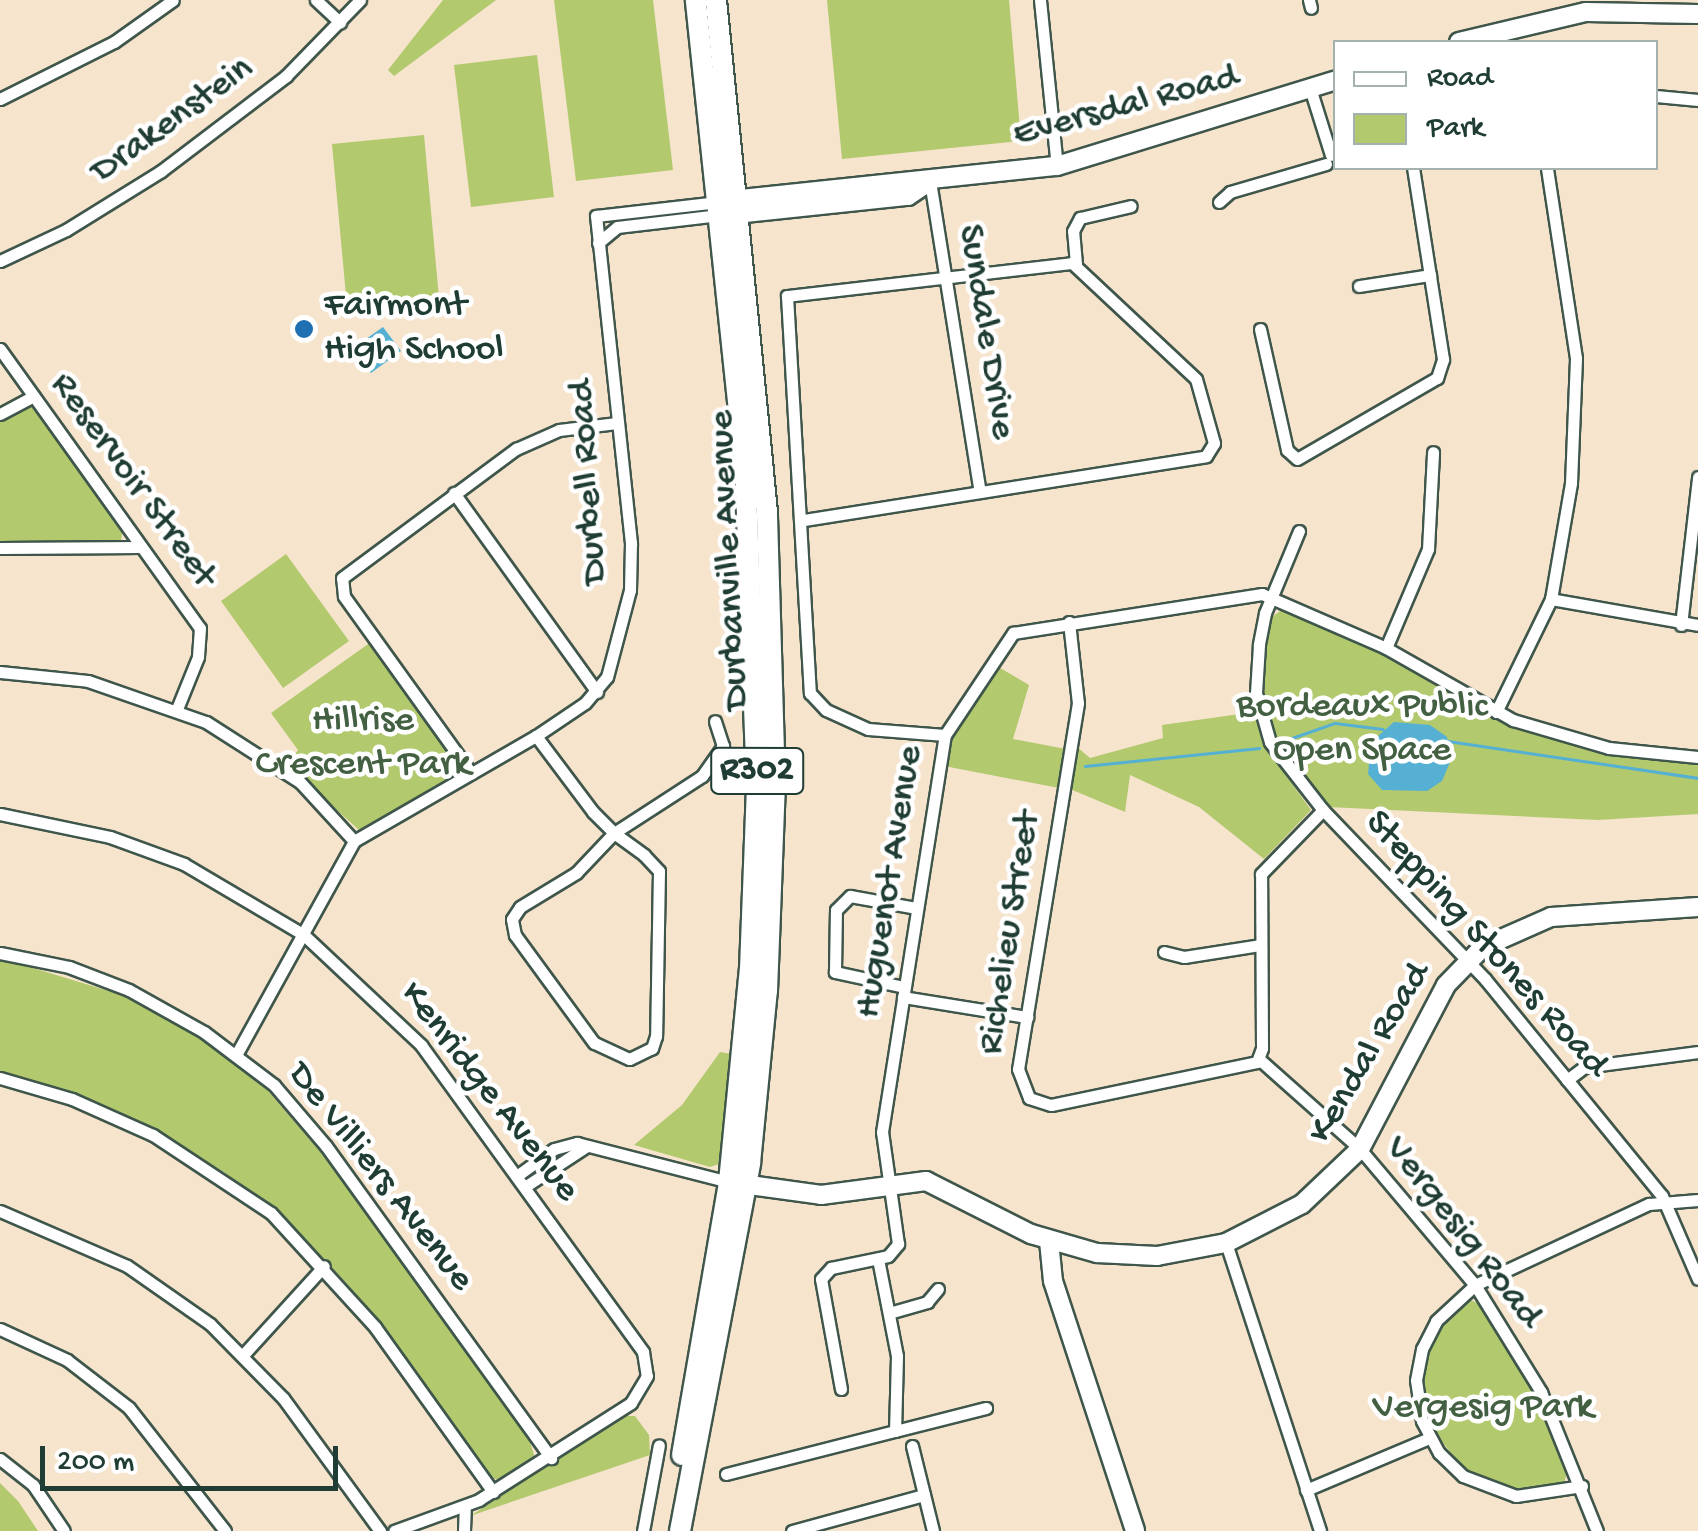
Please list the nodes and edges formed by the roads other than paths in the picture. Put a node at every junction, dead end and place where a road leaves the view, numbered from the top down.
1 (173, 0) edge
2 (316, 0) edge
3 (360, 0) edge
4 (696, 0) edge
5 (716, 0) edge
6 (1040, 0) edge
7 (1698, 14) edge
8 (340, 22) junction
9 (1467, 40) edge
10 (1333, 81) edge
11 (1310, 88) junction
12 (1658, 96) edge
13 (0, 99) edge
14 (1698, 100) edge
15 (1333, 160) edge
16 (1057, 166) junction
17 (1413, 170) edge
18 (1547, 170) edge
19 (930, 181) junction
20 (1219, 202) dead end
21 (1130, 206) dead end
22 (728, 207) junction
23 (598, 243) junction
24 (0, 261) edge
25 (1076, 264) junction
26 (1430, 274) junction
27 (945, 275) junction
28 (1359, 286) dead end
29 (1260, 329) dead end
30 (0, 349) edge
31 (34, 396) junction
32 (0, 414) edge
33 (617, 423) junction
34 (1432, 452) dead end
35 (1698, 477) edge
36 (980, 492) junction
37 (454, 494) junction
38 (804, 520) junction
39 (1299, 531) dead end
40 (141, 547) junction
41 (0, 548) edge
42 (1271, 598) junction
43 (1551, 599) junction
44 (1069, 622) junction
45 (1680, 624) junction
46 (1698, 626) edge
47 (1386, 648) junction
48 (0, 672) edge
49 (596, 692) junction
50 (177, 709) junction
51 (1496, 712) junction
52 (715, 721) dead end
53 (944, 735) junction
54 (536, 736) junction
55 (1698, 757) edge
56 (471, 773) junction
57 (1323, 810) junction
58 (0, 814) edge
59 (614, 833) junction
60 (354, 841) junction
61 (1698, 907) edge
62 (917, 908) junction
63 (304, 935) junction
64 (1261, 945) junction
65 (0, 952) edge
66 (1164, 952) dead end
67 (1468, 960) junction
68 (903, 992) junction
69 (1027, 1017) junction
70 (1698, 1052) edge
71 (236, 1054) junction
72 (1260, 1059) junction
73 (0, 1078) edge
74 (1567, 1080) junction
75 (592, 1145) junction
76 (1360, 1149) junction
77 (518, 1175) junction
78 (891, 1182) junction
79 (738, 1184) junction
80 (526, 1186) junction
81 (1698, 1200) edge
82 (1664, 1201) junction
83 (0, 1211) edge
84 (1040, 1238) junction
85 (1226, 1242) junction
86 (1081, 1250) junction
87 (878, 1259) junction
88 (324, 1266) junction
89 (1698, 1279) edge
90 (1054, 1285) junction
91 (1474, 1285) junction
92 (938, 1289) dead end
93 (889, 1313) junction
94 (0, 1328) edge
95 (242, 1355) junction
96 (841, 1389) dead end
97 (986, 1408) dead end
98 (895, 1431) junction
99 (1429, 1438) junction
100 (660, 1444) dead end
101 (912, 1446) dead end
102 (551, 1458) junction
103 (0, 1460) edge
104 (726, 1474) dead end
105 (690, 1482) junction
106 (1582, 1486) junction
107 (1306, 1490) junction
108 (493, 1492) junction
109 (924, 1496) junction
110 (465, 1508) junction
111 (64, 1531) edge
112 (225, 1531) edge
113 (380, 1531) edge
114 (394, 1531) edge
115 (464, 1531) edge
116 (643, 1531) edge
117 (667, 1531) edge
118 (680, 1531) edge
119 (689, 1531) edge
120 (792, 1531) edge
121 (933, 1531) edge
122 (1135, 1531) edge
123 (1320, 1531) edge
124 (1597, 1531) edge

1 - 13 street
2 - 8 street
3 - 8 street, Drakenstein
4 - 22 main road, Durbanville Avenue / R302
5 - 22 main road, Durbanville Avenue / R302
6 - 16 street
7 - 9 street
8 - 24 street, Drakenstein
10 - 11 street, Eversdal Road
11 - 15 street
11 - 16 street, Eversdal Road
12 - 14 street
15 - 20 street
16 - 19 street, Eversdal Road
17 - 26 street
18 - 43 street
19 - 22 street, Eversdal Road
19 - 27 street, Sundale Drive
21 - 25 street
22 - 23 street
22 - 23 street, Durbell Road
22 - 79 main road, Durbanville Avenue / R302
23 - 33 street, Durbell Road
25 - 27 street
25 - 36 street
26 - 28 street
26 - 29 street
27 - 36 street, Sundale Drive
27 - 38 street
30 - 31 street, Reservoir Street
31 - 32 street
31 - 40 street, Reservoir Street
33 - 37 street
33 - 49 street, Durbell Road
34 - 47 street
35 - 45 street
36 - 38 street
37 - 49 street
37 - 56 street
38 - 53 street
39 - 42 street, Stepping Stones Road
40 - 41 street
40 - 50 street, Reservoir Street
42 - 44 street, Huguenot Avenue
42 - 47 street
42 - 57 street, Stepping Stones Road
43 - 45 street
43 - 51 street
44 - 53 street, Huguenot Avenue
44 - 69 street, Richelieu Street
45 - 46 street
47 - 51 street
48 - 50 street
49 - 54 street, Durbell Road
50 - 60 street
51 - 55 street
52 - 59 street
53 - 62 street, Huguenot Avenue
54 - 56 street, Durbell Road
54 - 59 street
56 - 60 street, Durbell Road
57 - 64 street
57 - 67 street, Stepping Stones Road
58 - 63 street, Kenridge Avenue
59 - 59 street
60 - 63 street
61 - 67 street, Kendal Road
62 - 68 street, Huguenot Avenue
62 - 68 street
63 - 71 street
63 - 77 street, Kenridge Avenue
64 - 66 street
64 - 72 street
65 - 71 street, De Villiers Avenue
67 - 74 street, Stepping Stones Road
67 - 76 street, Kendal Road
68 - 69 street
68 - 78 street, Huguenot Avenue
69 - 72 street, Richelieu Street
70 - 74 street
71 - 102 street, De Villiers Avenue
72 - 76 street, Vergesig Road
73 - 88 street
74 - 82 street, Stepping Stones Road
75 - 77 street, Kendal Road
75 - 79 street, Kendal Road
75 - 80 street
76 - 85 street, Kendal Road
76 - 91 street, Vergesig Road
77 - 80 street, Kenridge Avenue
78 - 79 street, Kendal Road
78 - 84 street, Kendal Road
78 - 87 street, Huguenot Avenue
79 - 105 main road, Durbanville Avenue / R302
79 - 117 main road, Durbanville Avenue / R302
80 - 102 street, Kenridge Avenue
81 - 82 street
82 - 89 street, Stepping Stones Road
82 - 91 street
83 - 95 street
84 - 86 street, Kendal Road
84 - 90 street
85 - 86 street, Kendal Road
85 - 107 street
86 - 90 street
87 - 93 street
87 - 96 street
88 - 95 street
88 - 108 street
90 - 122 street
91 - 99 street
91 - 106 street, Vergesig Road
92 - 93 street
93 - 98 street
94 - 112 street
95 - 113 street
97 - 98 street
98 - 104 street
99 - 106 street
99 - 107 street
100 - 116 street
101 - 109 street
102 - 108 street
103 - 111 street
105 - 118 main road, Durbanville Avenue / R302
105 - 119 main road
106 - 124 street, Vergesig Road
107 - 123 street
108 - 110 street
109 - 120 street
109 - 121 street
110 - 114 street
110 - 115 street

